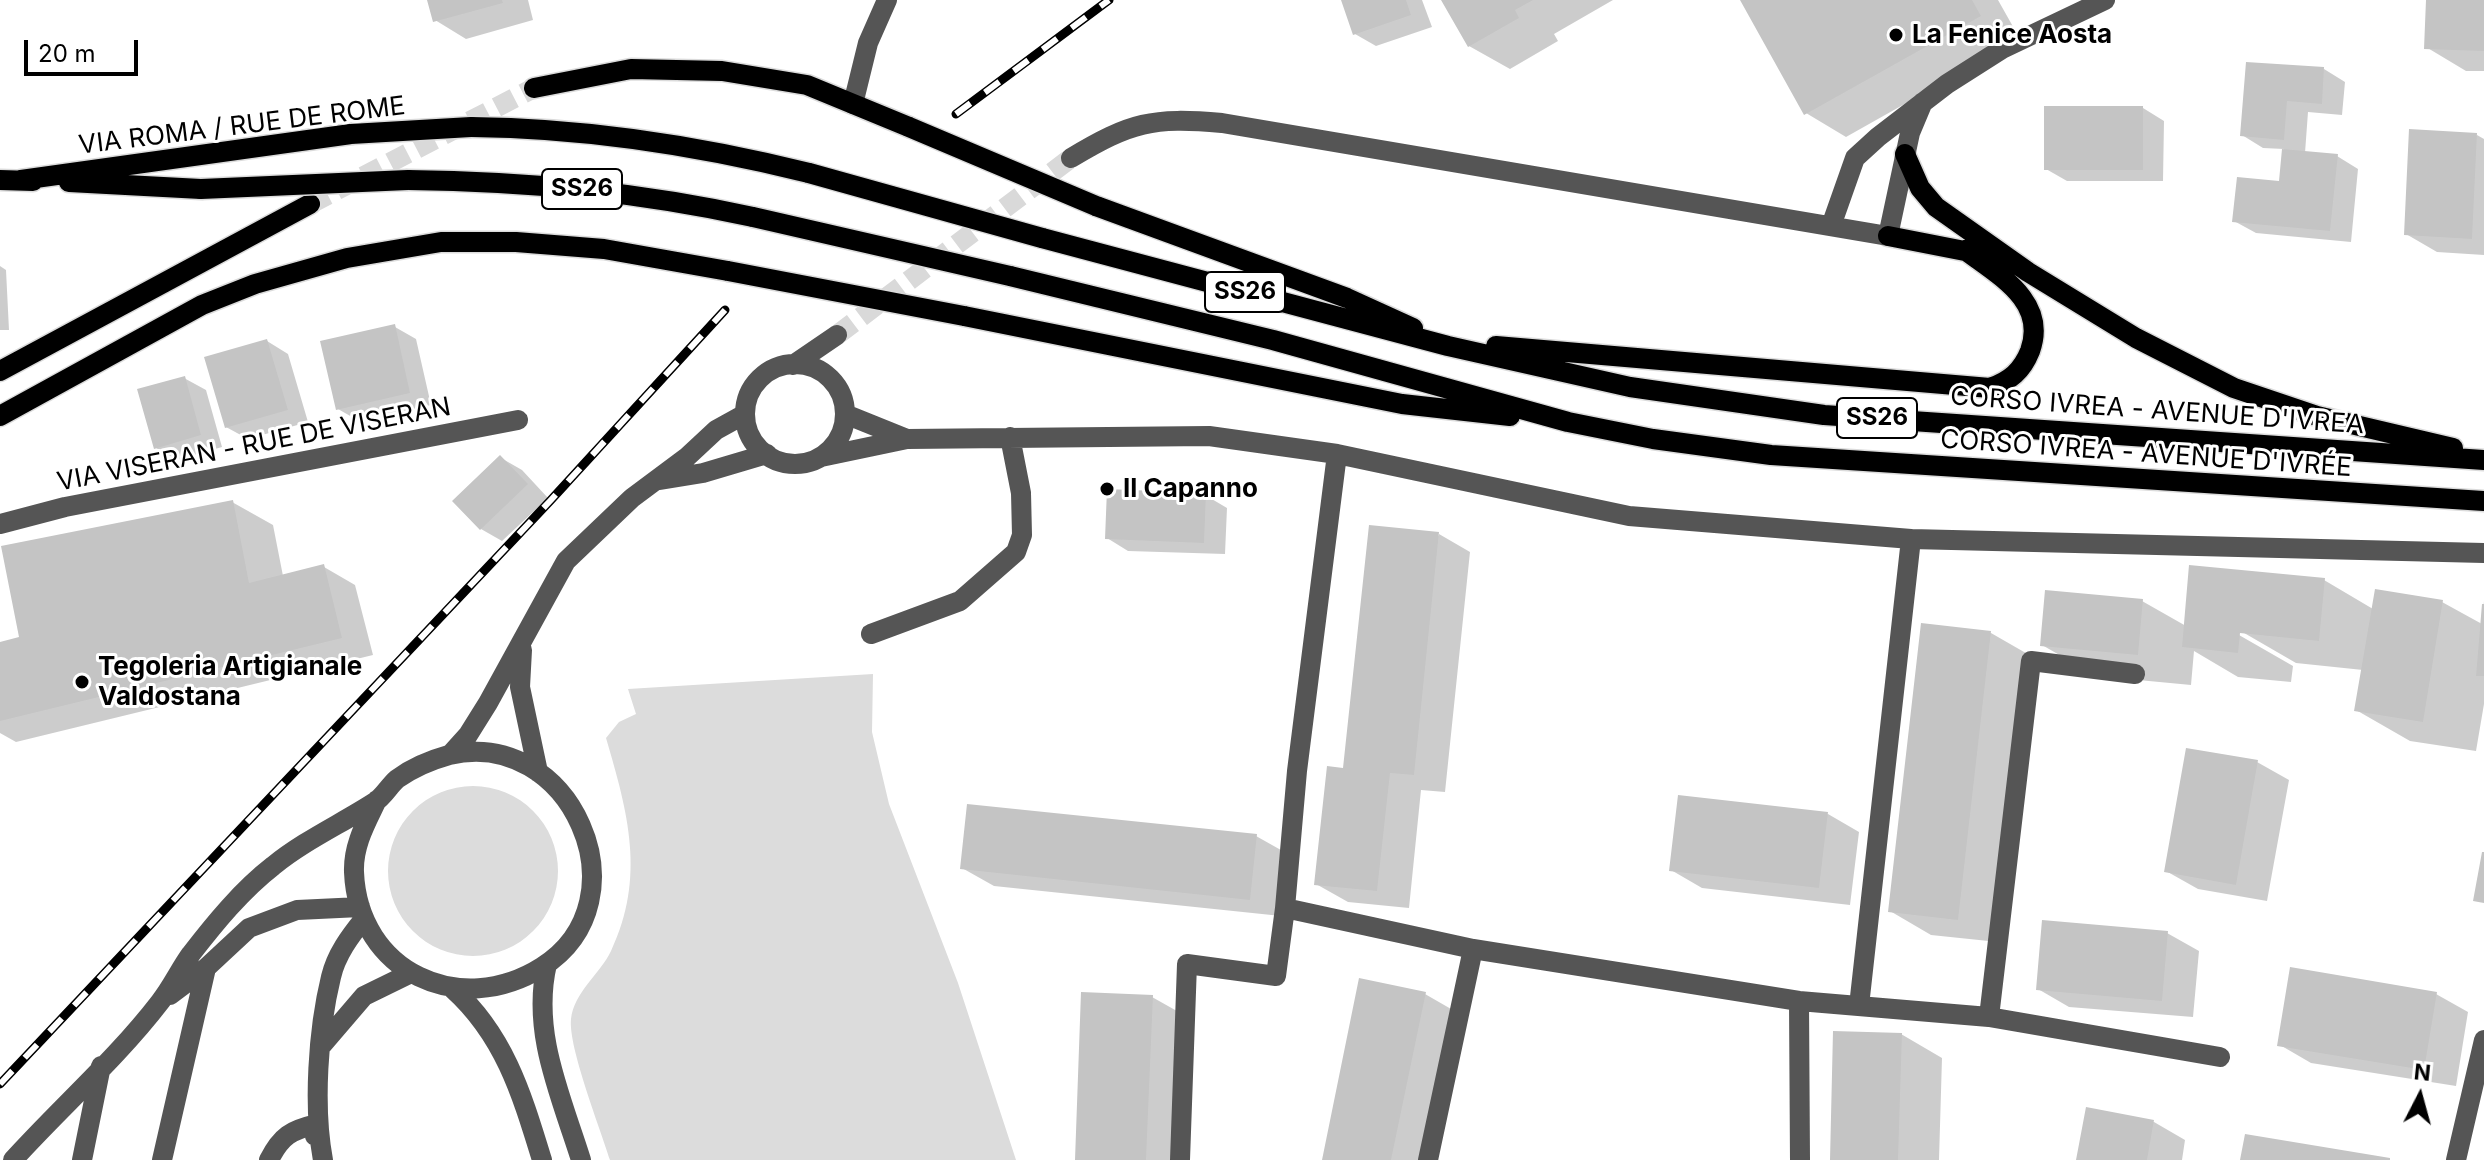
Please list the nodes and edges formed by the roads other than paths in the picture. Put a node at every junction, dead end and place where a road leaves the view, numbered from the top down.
1 (887, 0) edge
2 (2105, 0) edge
3 (534, 88) tunnel mouth
4 (1923, 102) junction
5 (853, 104) junction
6 (1905, 154) junction
7 (1071, 158) tunnel mouth
8 (10, 180) edge
9 (310, 204) tunnel mouth
10 (1831, 226) junction
11 (1888, 236) junction
12 (1965, 250) junction
13 (2028, 272) junction
14 (1448, 346) junction
15 (793, 365) junction
16 (0, 371) edge
17 (831, 379) junction
18 (745, 414) junction
19 (845, 414) junction
20 (0, 416) edge
21 (518, 420) dead end
22 (1568, 422) junction
23 (1010, 437) junction
24 (907, 439) junction
25 (767, 454) junction
26 (1337, 454) junction
27 (821, 457) junction
28 (2484, 457) edge
29 (656, 481) junction
30 (2484, 501) edge
31 (0, 524) edge
32 (1911, 539) junction
33 (2484, 553) edge
34 (871, 634) dead end
35 (522, 646) junction
36 (2135, 674) dead end
37 (450, 755) junction
38 (538, 772) junction
39 (377, 800) junction
40 (1285, 908) junction
41 (362, 913) junction
42 (1473, 949) junction
43 (547, 964) junction
44 (206, 968) junction
45 (411, 973) junction
46 (453, 989) junction
47 (1799, 1001) junction
48 (161, 1002) junction
49 (1859, 1006) junction
50 (1989, 1017) junction
51 (2484, 1040) edge
52 (322, 1045) junction
53 (2220, 1057) dead end
54 (101, 1066) junction
55 (317, 1124) junction
56 (13, 1160) edge
57 (82, 1160) edge
58 (162, 1160) edge
59 (269, 1160) edge
60 (311, 1160) edge
61 (323, 1160) edge
62 (542, 1160) edge
63 (581, 1160) edge
64 (1180, 1160) edge
65 (1428, 1160) edge
66 (1800, 1160) edge
67 (2456, 1160) edge

1 - 5 street
2 - 4 street
3 - 5 main road
4 - 6 street
4 - 10 street
5 - 14 main road, bridge
6 - 11 street
6 - 13 main road
7 - 10 street
8 - 14 main road, VIA ROMA / RUE DE ROME / SS26, bridge
8 - 22 main road, VIA ROMA / RUE DE ROME / SS26, bridge
9 - 16 main road
10 - 11 street
11 - 12 main road
12 - 13 main road
12 - 14 main road
13 - 28 main road
14 - 28 main road, CORSO IVREA - AVENUE D'IVREA / SS26
15 - 17 street
15 - 17 street
15 - 18 street
17 - 19 street
18 - 25 street
18 - 29 street
19 - 24 street
19 - 27 street
20 - 22 main road, bridge
21 - 31 street, VIA VISERAN - RUE DE VISERAN
22 - 30 main road, CORSO IVREA - AVENUE D'IVRÉE
23 - 24 street
23 - 26 street
23 - 34 street
24 - 27 street
25 - 27 street
25 - 29 street
26 - 32 street
26 - 40 street
29 - 35 street
32 - 33 street
32 - 49 street
35 - 37 street
35 - 38 street
36 - 50 street
37 - 38 street
37 - 39 street
38 - 43 street
39 - 41 street
39 - 48 street
40 - 42 street
40 - 64 street
41 - 44 street
41 - 45 street
41 - 52 street
42 - 47 street
42 - 65 street
43 - 46 street
43 - 63 street
44 - 48 street
44 - 58 street
45 - 46 street
45 - 52 street
46 - 62 street
47 - 49 street
47 - 66 street
48 - 54 street
49 - 50 street
50 - 53 street
51 - 67 street
52 - 55 street
54 - 56 street
54 - 57 street
55 - 59 street
55 - 60 street
55 - 61 street

